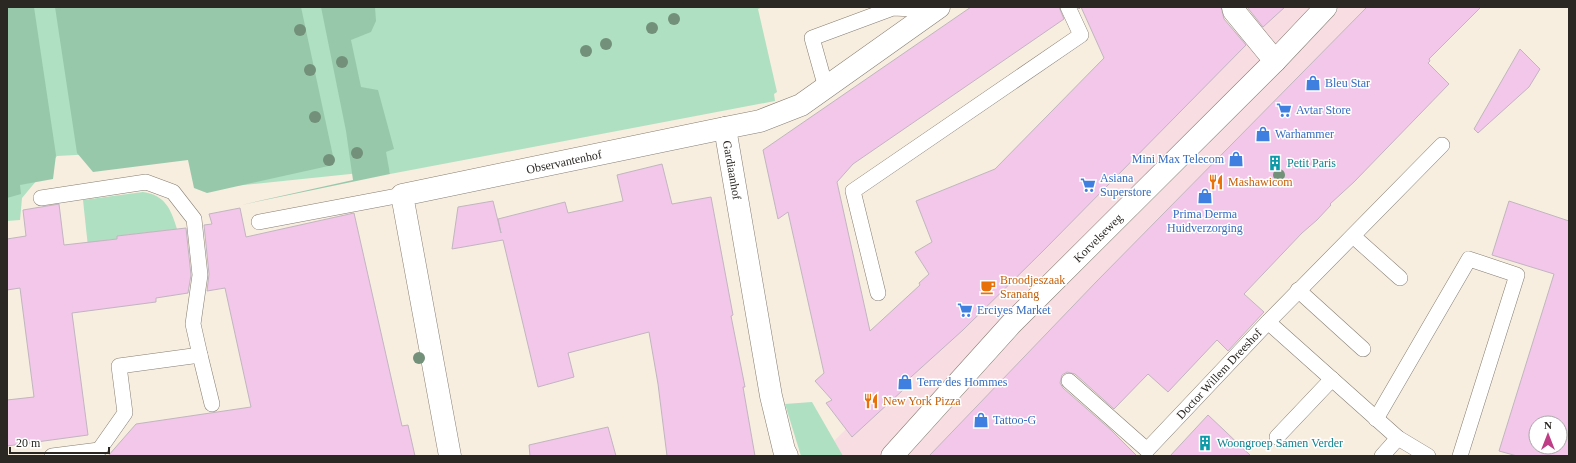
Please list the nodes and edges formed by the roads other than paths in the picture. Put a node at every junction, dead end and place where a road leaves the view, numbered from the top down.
1 (1068, 7) edge
2 (1233, 7) edge
3 (1326, 7) edge
4 (937, 8) edge
5 (1275, 61) junction
6 (826, 88) junction
7 (725, 128) junction
8 (1442, 146) dead end
9 (402, 195) junction
10 (41, 198) dead end
11 (259, 222) dead end
12 (1353, 236) junction
13 (1400, 278) dead end
14 (1298, 290) junction
15 (878, 292) dead end
16 (1268, 322) junction
17 (1363, 349) dead end
18 (200, 355) junction
19 (1332, 379) junction
20 (1069, 381) dead end
21 (212, 404) dead end
22 (1376, 419) junction
23 (1277, 437) dead end
24 (1398, 438) junction
25 (900, 452) edge
26 (52, 456) edge
27 (450, 456) edge
28 (786, 456) edge
29 (1382, 456) edge
30 (1428, 456) edge
31 (1460, 456) edge

1 - 15 lane
2 - 5 street
3 - 5 street, Korvelseweg
4 - 6 street, Gardiaanhof
4 - 6 lane
5 - 25 street, Korvelseweg
6 - 7 street, Gardiaanhof
7 - 9 street, Observantenhof
7 - 28 street, Gardiaanhof
8 - 12 lane
9 - 11 lane, Observantenhof
9 - 27 street
10 - 18 lane
12 - 13 lane
12 - 14 lane
14 - 16 lane
14 - 17 lane
16 - 19 lane, Doctor Willem Dreeshof
16 - 20 lane, Doctor Willem Dreeshof
18 - 21 lane
18 - 26 lane
19 - 22 lane, Doctor Willem Dreeshof
19 - 23 lane
22 - 24 lane, Doctor Willem Dreeshof
22 - 31 lane
24 - 29 lane
24 - 30 lane, Doctor Willem Dreeshof

